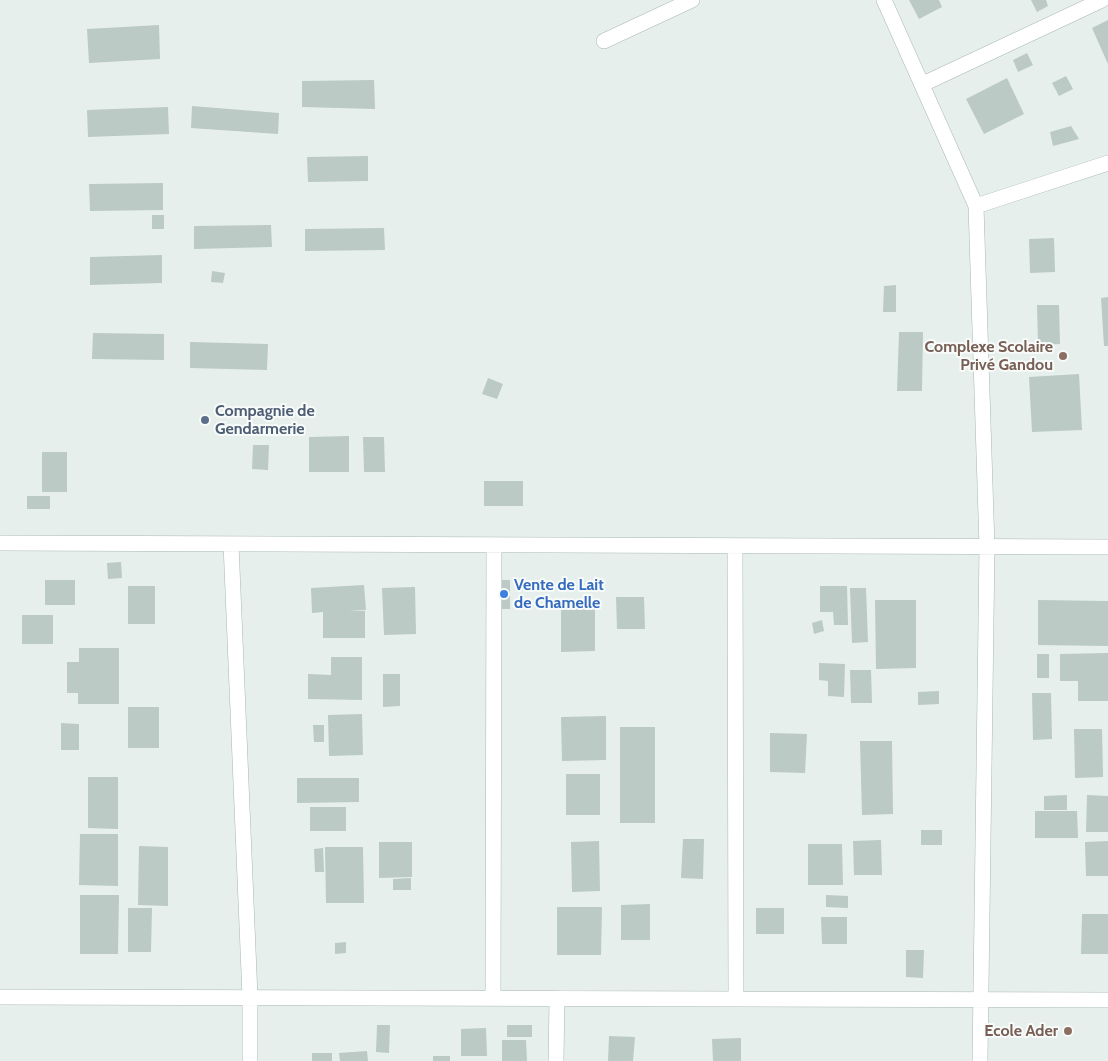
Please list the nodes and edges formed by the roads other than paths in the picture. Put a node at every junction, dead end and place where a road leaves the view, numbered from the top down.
1 (692, 0) edge
2 (884, 0) edge
3 (1102, 0) edge
4 (604, 41) dead end
5 (922, 84) junction
6 (1108, 164) edge
7 (976, 206) junction
8 (0, 543) edge
9 (231, 544) junction
10 (494, 545) junction
11 (735, 546) junction
12 (987, 547) junction
13 (1108, 547) edge
14 (0, 997) edge
15 (250, 997) junction
16 (493, 998) junction
17 (557, 998) junction
18 (736, 999) junction
19 (981, 999) junction
20 (1108, 1000) edge
21 (250, 1061) edge
22 (556, 1061) edge
23 (980, 1061) edge

1 - 4 street
2 - 5 street
3 - 5 street
5 - 7 street
6 - 7 street
7 - 12 street
8 - 9 street
9 - 10 street
9 - 15 street
10 - 11 street
10 - 16 street
11 - 12 street
11 - 18 street
12 - 13 street
12 - 19 street
14 - 15 street
15 - 16 street
15 - 21 street
16 - 17 street
17 - 18 street
17 - 22 street
18 - 19 street
19 - 20 street
19 - 23 street

